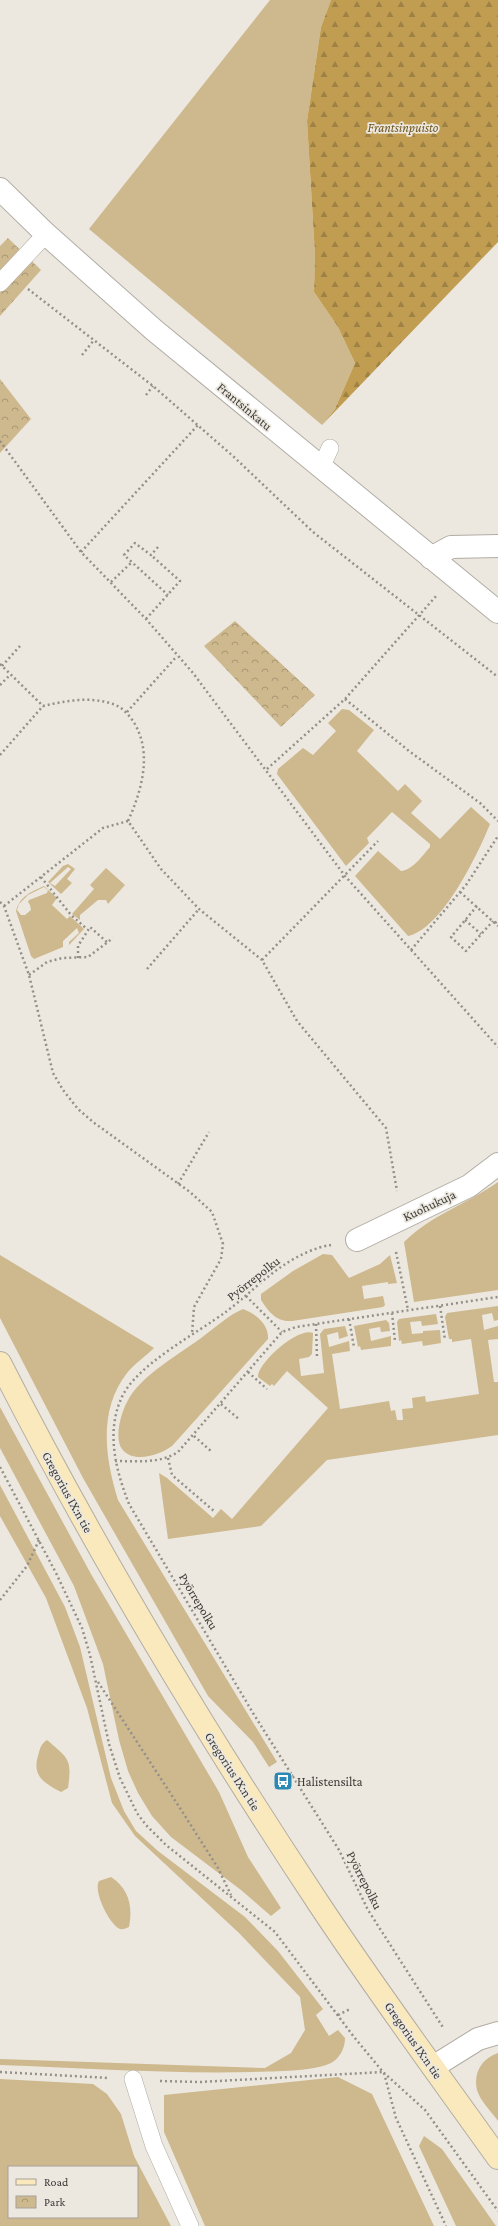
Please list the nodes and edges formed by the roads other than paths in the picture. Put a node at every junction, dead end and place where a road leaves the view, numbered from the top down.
1 (0, 189) edge
2 (46, 234) junction
3 (4, 279) edge
4 (330, 448) dead end
5 (321, 468) junction
6 (498, 546) edge
7 (431, 558) junction
8 (498, 612) edge
9 (498, 1164) edge
10 (357, 1240) road end
11 (0, 1363) edge
12 (498, 2033) edge
13 (433, 2067) junction
14 (133, 2080) road end
15 (498, 2158) edge
16 (190, 2226) edge

1 - 2 street, Frantsinkatu
2 - 3 lane
2 - 5 street, Frantsinkatu
4 - 5 lane
5 - 7 street, Frantsinkatu
6 - 7 street
7 - 8 street, Frantsinkatu
9 - 10 street, Kuohukuja
11 - 13 street, Gregorius IX:n tie
12 - 13 street
13 - 15 street, Gregorius IX:n tie
14 - 16 lane

